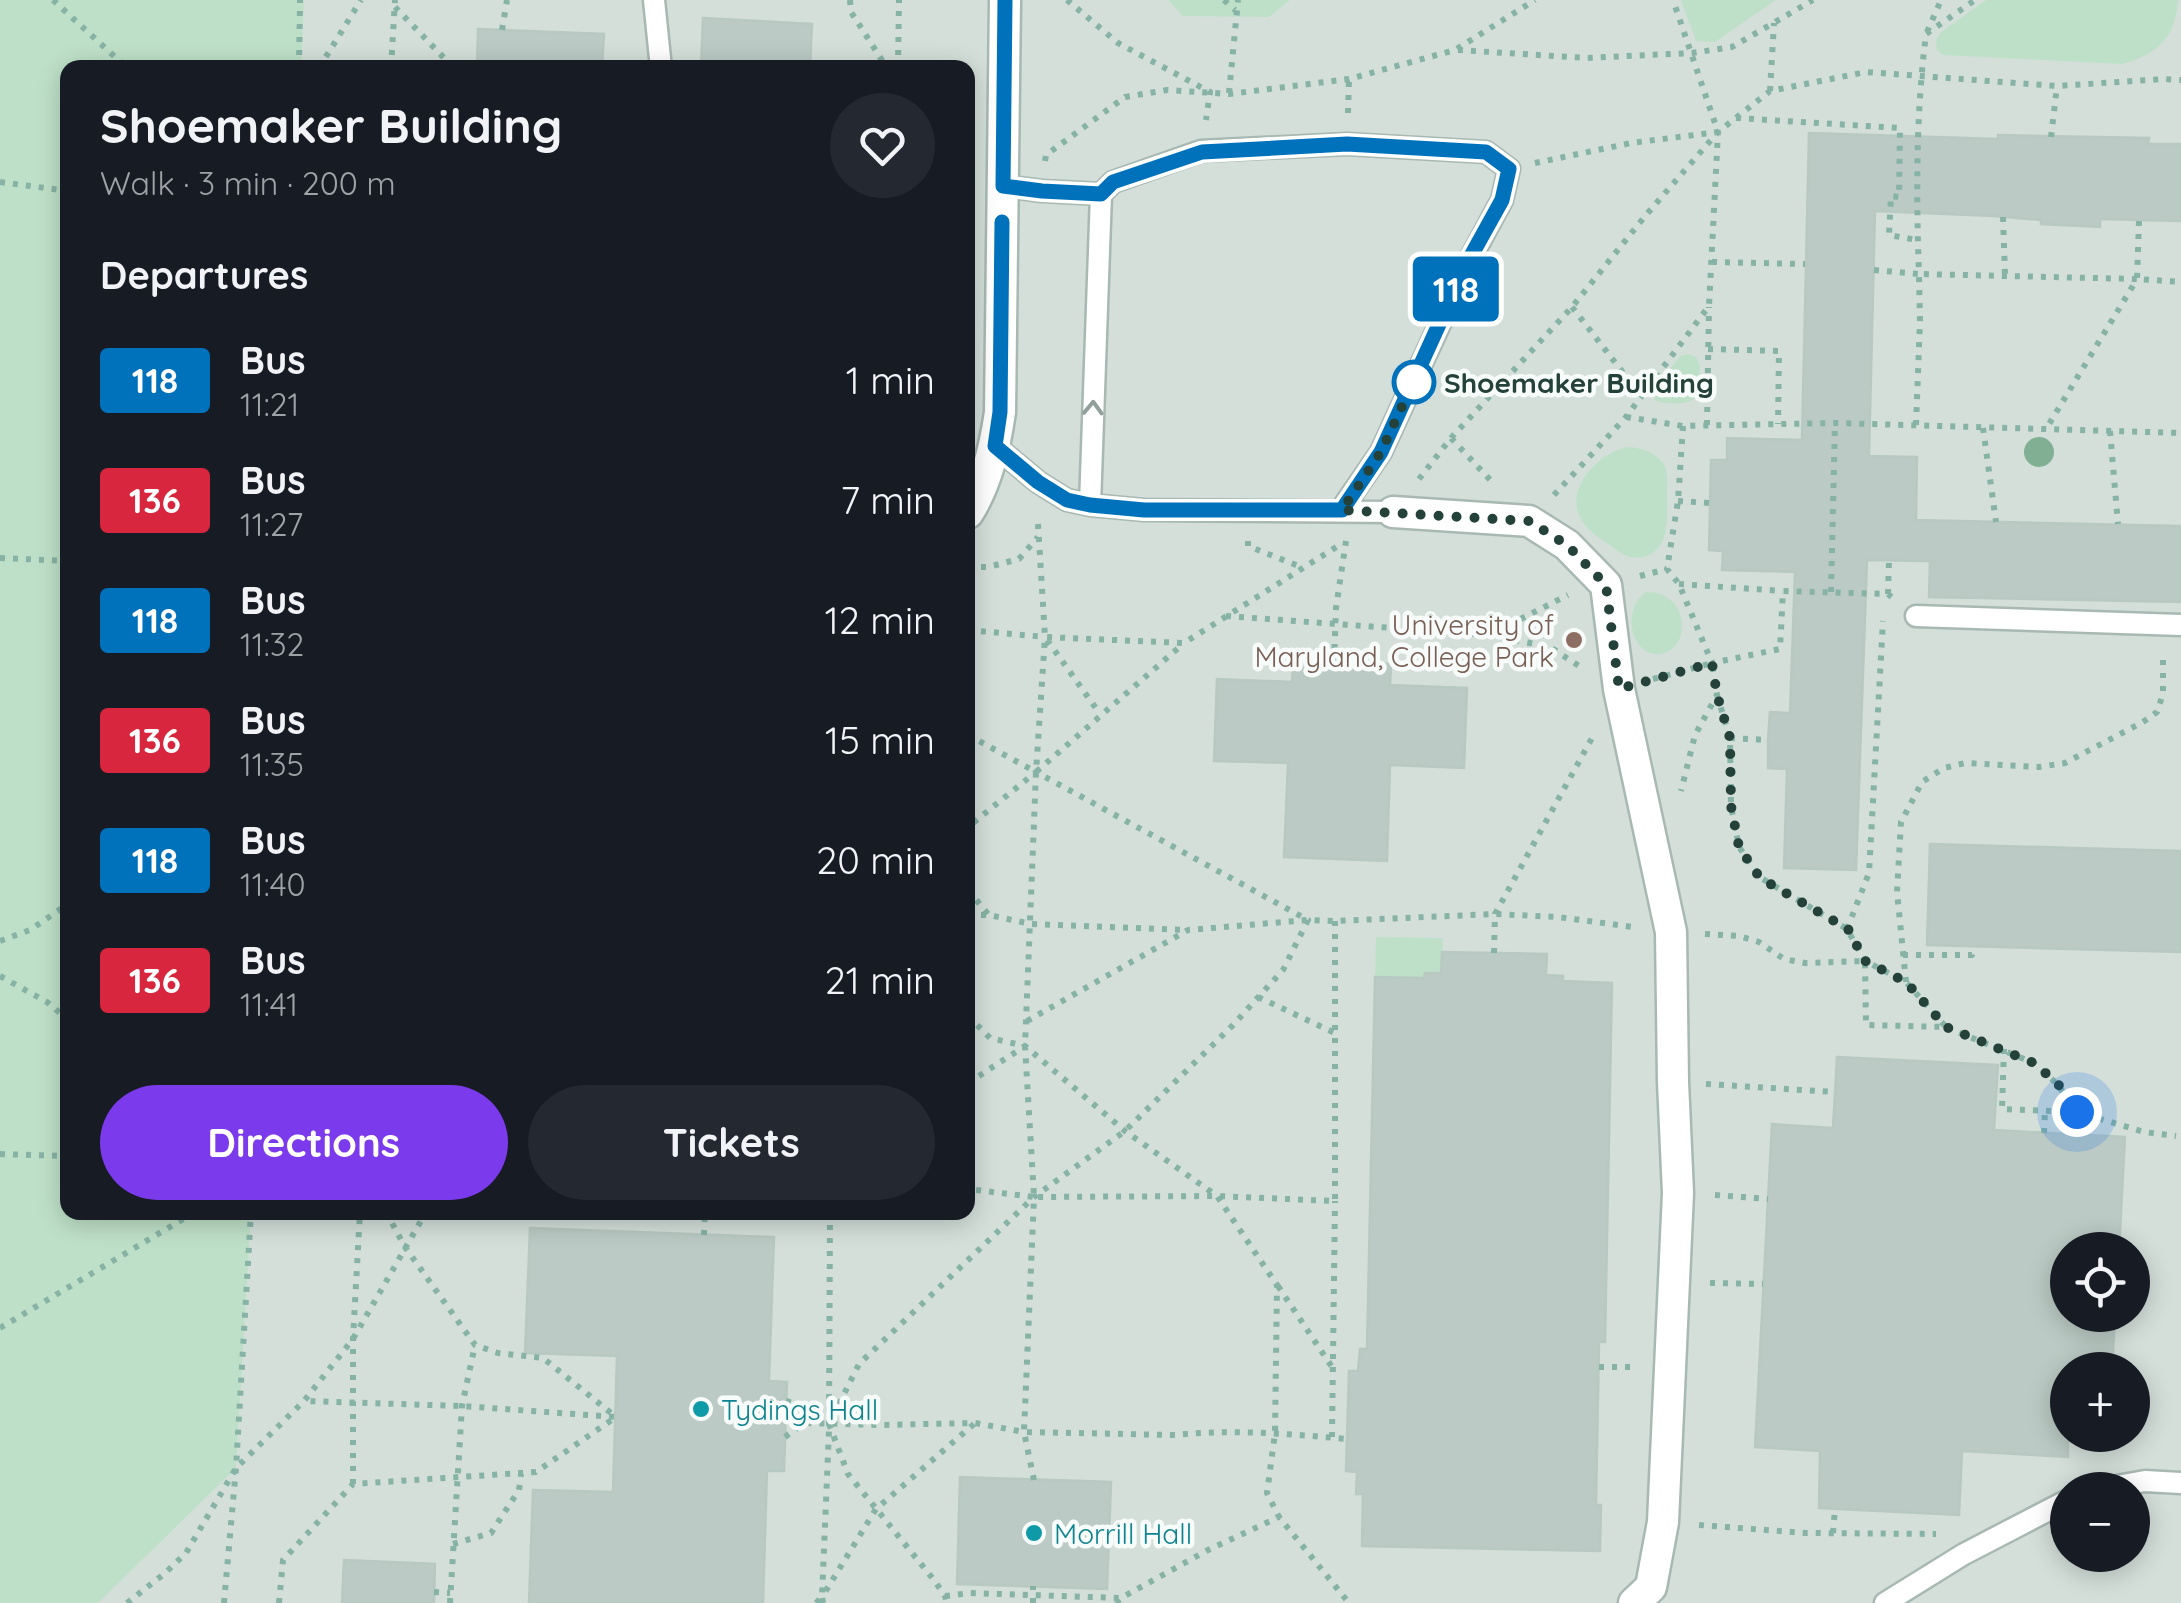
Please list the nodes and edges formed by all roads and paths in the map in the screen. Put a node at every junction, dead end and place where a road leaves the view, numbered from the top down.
1 (53, 0) edge
2 (300, 0) edge
3 (362, 0) edge
4 (507, 0) edge
5 (654, 0) edge
6 (850, 0) edge
7 (899, 0) edge
8 (1005, 0) edge
9 (1068, 0) edge
10 (1224, 0) edge
11 (1238, 0) edge
12 (1535, 0) edge
13 (1673, 0) edge
14 (1813, 0) edge
15 (1941, 0) edge
16 (1975, 0) edge
17 (395, 4) edge
18 (1236, 11) junction
19 (1774, 23) junction
20 (502, 30) dead end
21 (1926, 34) junction
22 (1455, 50) junction
23 (1692, 53) junction
24 (118, 60) edge
25 (299, 60) edge
26 (324, 60) edge
27 (392, 60) edge
28 (446, 60) edge
29 (660, 60) edge
30 (882, 60) edge
31 (898, 60) edge
32 (1920, 77) junction
33 (2181, 80) edge
34 (2057, 86) junction
35 (1770, 91) junction
36 (1210, 92) junction
37 (1229, 94) junction
38 (1736, 118) junction
39 (1718, 132) junction
40 (2050, 137) dead end
41 (1046, 155) dead end
42 (1509, 169) junction
43 (0, 182) edge
44 (1003, 186) junction
45 (60, 190) edge
46 (1101, 194) junction
47 (2004, 216) dead end
48 (2139, 221) dead end
49 (1918, 240) junction
50 (1712, 262) junction
51 (1806, 264) dead end
52 (1874, 270) dead end
53 (1918, 274) junction
54 (2004, 275) junction
55 (2137, 279) junction
56 (2181, 282) edge
57 (1709, 306) junction
58 (1572, 307) junction
59 (1708, 349) junction
60 (1642, 396) junction
61 (1626, 417) junction
62 (1835, 423) junction
63 (1778, 424) junction
64 (1707, 425) junction
65 (1916, 425) junction
66 (1682, 426) junction
67 (1983, 428) junction
68 (2046, 429) junction
69 (2110, 431) junction
70 (2181, 433) edge
71 (995, 446) junction
72 (975, 498) edge
73 (1678, 502) junction
74 (1710, 502) dead end
75 (1090, 505) junction
76 (1342, 510) junction
77 (1393, 512) junction
78 (1529, 521) junction
79 (1996, 522) dead end
80 (1038, 524) dead end
81 (2118, 524) dead end
82 (1038, 537) junction
83 (1346, 541) junction
84 (0, 558) edge
85 (1890, 560) dead end
86 (60, 561) edge
87 (975, 567) edge
88 (1678, 584) junction
89 (1783, 591) junction
90 (1830, 592) junction
91 (1888, 594) junction
92 (1566, 596) dead end
93 (1224, 616) junction
94 (1916, 616) joint
95 (1337, 624) junction
96 (2172, 625) edge
97 (975, 631) edge
98 (1489, 635) junction
99 (1045, 637) junction
100 (1184, 643) junction
101 (1334, 662) dead end
102 (1575, 662) dead end
103 (1712, 663) junction
104 (1619, 689) junction
105 (1717, 695) junction
106 (1100, 714) junction
107 (975, 738) edge
108 (1730, 738) junction
109 (1768, 740) dead end
110 (1036, 772) junction
111 (975, 821) edge
112 (1647, 825) junction
113 (975, 899) edge
114 (60, 909) edge
115 (1495, 914) junction
116 (988, 915) junction
117 (975, 916) edge
118 (1308, 920) junction
119 (1336, 922) junction
120 (1031, 924) junction
121 (1848, 929) junction
122 (1188, 930) junction
123 (1671, 932) junction
124 (1739, 936) dead end
125 (0, 942) edge
126 (1973, 946) dead end
127 (1494, 953) dead end
128 (1903, 955) junction
129 (1865, 961) junction
130 (0, 976) edge
131 (1906, 982) junction
132 (1258, 997) junction
133 (60, 1013) edge
134 (1028, 1022) junction
135 (975, 1023) edge
136 (1946, 1027) junction
137 (1337, 1034) junction
138 (1026, 1046) junction
139 (2004, 1049) junction
140 (975, 1079) edge
141 (1710, 1084) dead end
142 (1835, 1092) dead end
143 (2045, 1111) junction
144 (2077, 1112) junction
145 (1125, 1131) junction
146 (2044, 1132) dead end
147 (2176, 1136) dead end
148 (0, 1154) edge
149 (60, 1156) edge
150 (975, 1190) edge
151 (1678, 1193) junction
152 (1217, 1196) junction
153 (1034, 1197) junction
154 (1768, 1198) dead end
155 (1335, 1201) junction
156 (182, 1220) edge
157 (251, 1220) edge
158 (360, 1220) edge
159 (390, 1220) edge
160 (421, 1220) edge
161 (705, 1220) edge
162 (830, 1220) edge
163 (704, 1235) dead end
164 (405, 1247) junction
165 (1674, 1282) junction
166 (1763, 1284) dead end
167 (1277, 1285) junction
168 (0, 1328) edge
169 (353, 1339) junction
170 (475, 1344) junction
171 (1333, 1370) junction
172 (304, 1401) junction
173 (786, 1401) dead end
174 (352, 1403) junction
175 (462, 1406) junction
176 (616, 1418) junction
177 (804, 1423) junction
178 (975, 1423) junction
179 (829, 1424) junction
180 (1024, 1432) junction
181 (1275, 1433) junction
182 (785, 1437) dead end
183 (1332, 1437) junction
184 (1347, 1439) dead end
185 (236, 1468) junction
186 (521, 1474) junction
187 (460, 1476) junction
188 (1034, 1480) dead end
189 (2150, 1481) edge
190 (2181, 1483) edge
191 (353, 1484) junction
192 (876, 1509) junction
193 (1835, 1509) dead end
194 (2050, 1509) edge
195 (1279, 1517) junction
196 (1739, 1529) dead end
197 (1833, 1533) junction
198 (1922, 1534) dead end
199 (453, 1544) junction
200 (1033, 1586) dead end
201 (434, 1592) dead end
202 (450, 1593) junction
203 (970, 1593) junction
204 (946, 1599) edge
205 (1033, 1600) edge
206 (1118, 1600) edge
207 (820, 1601) edge
208 (127, 1603) edge
209 (224, 1603) edge
210 (279, 1603) edge
211 (450, 1603) edge
212 (982, 1603) edge
213 (1348, 1603) edge
214 (1634, 1603) edge
215 (1885, 1603) edge

1 - 24 path
2 - 25 path
3 - 26 path
4 - 20 path
5 - 29 lane
6 - 30 path
7 - 31 path
8 - 44 street
9 - 36 path
10 - 18 path
11 - 18 path
12 - 22 path
13 - 23 path
14 - 19 path
15 - 21 path
16 - 21 path
17 - 27 path
17 - 28 path
18 - 37 path
19 - 23 path
19 - 35 path
21 - 32 path
22 - 23 path
22 - 37 path
23 - 39 path
32 - 34 path
32 - 35 path
32 - 49 path
33 - 34 path
34 - 40 path
35 - 38 path
36 - 37 path
36 - 41 path
38 - 39 path
38 - 49 path
39 - 42 path
39 - 50 path
39 - 58 path
42 - 46 lane
42 - 76 lane
43 - 45 path
44 - 46 lane
44 - 71 street
75 -> 46 lane
47 - 54 path
48 - 55 path
49 - 53 path
50 - 51 path
50 - 57 path
52 - 53 path
53 - 54 path
53 - 65 path
54 - 55 path
55 - 56 path
55 - 68 path
57 - 59 path
57 - 60 path
58 - 60 path
58 - 77 path
59 - 63 path
59 - 64 path
60 - 61 path
61 - 66 path
61 - 78 path
62 - 63 path
62 - 65 path
62 - 90 path
63 - 64 path
64 - 66 path
65 - 67 path
66 - 73 path
67 - 68 path
67 - 79 path
68 - 69 path
69 - 70 path
69 - 81 path
71 - 72 street
71 - 75 lane
73 - 74 path
73 - 88 path
75 - 76 lane
76 - 77 lane
77 - 78 street
77 - 83 path
78 - 104 street
80 - 82 path
82 - 87 path
82 - 99 path
83 - 93 path
83 - 95 path
84 - 86 path
85 - 91 path
88 - 89 path
88 - 103 path
89 - 90 path
89 - 103 path
90 - 91 path
91 - 94 path
91 - 121 path
92 - 98 path
93 - 95 path
93 - 100 path
94 - 96 lane
95 - 98 path
95 - 101 path
96 - 128 path
97 - 99 path
98 - 102 path
99 - 100 path
99 - 106 path
99 - 110 path
100 - 106 path
103 - 104 path
103 - 105 path
104 - 112 street
104 - 115 path
105 - 108 path
105 - 112 path
106 - 110 path
107 - 110 path
108 - 109 path
108 - 121 path
110 - 111 path
110 - 118 path
110 - 120 path
112 - 123 street
113 - 116 path
114 - 125 path
115 - 119 path
115 - 123 path
115 - 127 path
116 - 117 path
116 - 120 path
118 - 119 path
118 - 122 path
118 - 132 path
119 - 137 path
120 - 122 path
120 - 134 path
121 - 129 path
122 - 134 path
123 - 151 street
124 - 129 path
126 - 128 path
128 - 131 path
129 - 131 path
129 - 136 path
130 - 133 path
131 - 136 path
132 - 137 path
132 - 145 path
134 - 138 path
135 - 138 path
136 - 139 path
137 - 155 path
138 - 140 path
138 - 145 path
138 - 153 path
139 - 143 path
139 - 144 path
141 - 142 path
143 - 144 path
143 - 146 path
144 - 147 path
145 - 152 path
145 - 153 path
148 - 149 path
150 - 153 path
151 - 154 path
151 - 165 street
152 - 153 path
152 - 155 path
152 - 167 path
153 - 179 path
153 - 180 path
155 - 171 path
156 - 168 path
157 - 185 path
158 - 169 path
159 - 164 path
160 - 164 path
161 - 163 path
162 - 179 path
164 - 169 path
164 - 170 path
165 - 166 path
165 - 214 street
167 - 171 path
167 - 181 path
169 - 172 path
169 - 174 path
170 - 175 path
170 - 176 path
171 - 183 path
172 - 174 path
172 - 185 path
173 - 177 path
174 - 175 path
174 - 191 path
175 - 176 path
175 - 187 path
176 - 186 path
177 - 179 path
177 - 182 path
178 - 179 path
178 - 180 path
178 - 192 path
179 - 192 path
179 - 207 path
180 - 181 path
180 - 188 path
181 - 183 path
181 - 195 path
183 - 184 path
185 - 208 path
185 - 209 path
186 - 187 path
186 - 199 path
187 - 191 path
187 - 199 path
189 - 190 lane
191 - 210 path
192 - 204 path
192 - 207 path
193 - 197 path
194 - 215 lane
195 - 206 path
195 - 213 path
196 - 197 path
197 - 198 path
199 - 202 path
200 - 205 path
201 - 202 path
202 - 211 path
203 - 204 path
203 - 205 path
203 - 212 path
205 - 206 path

